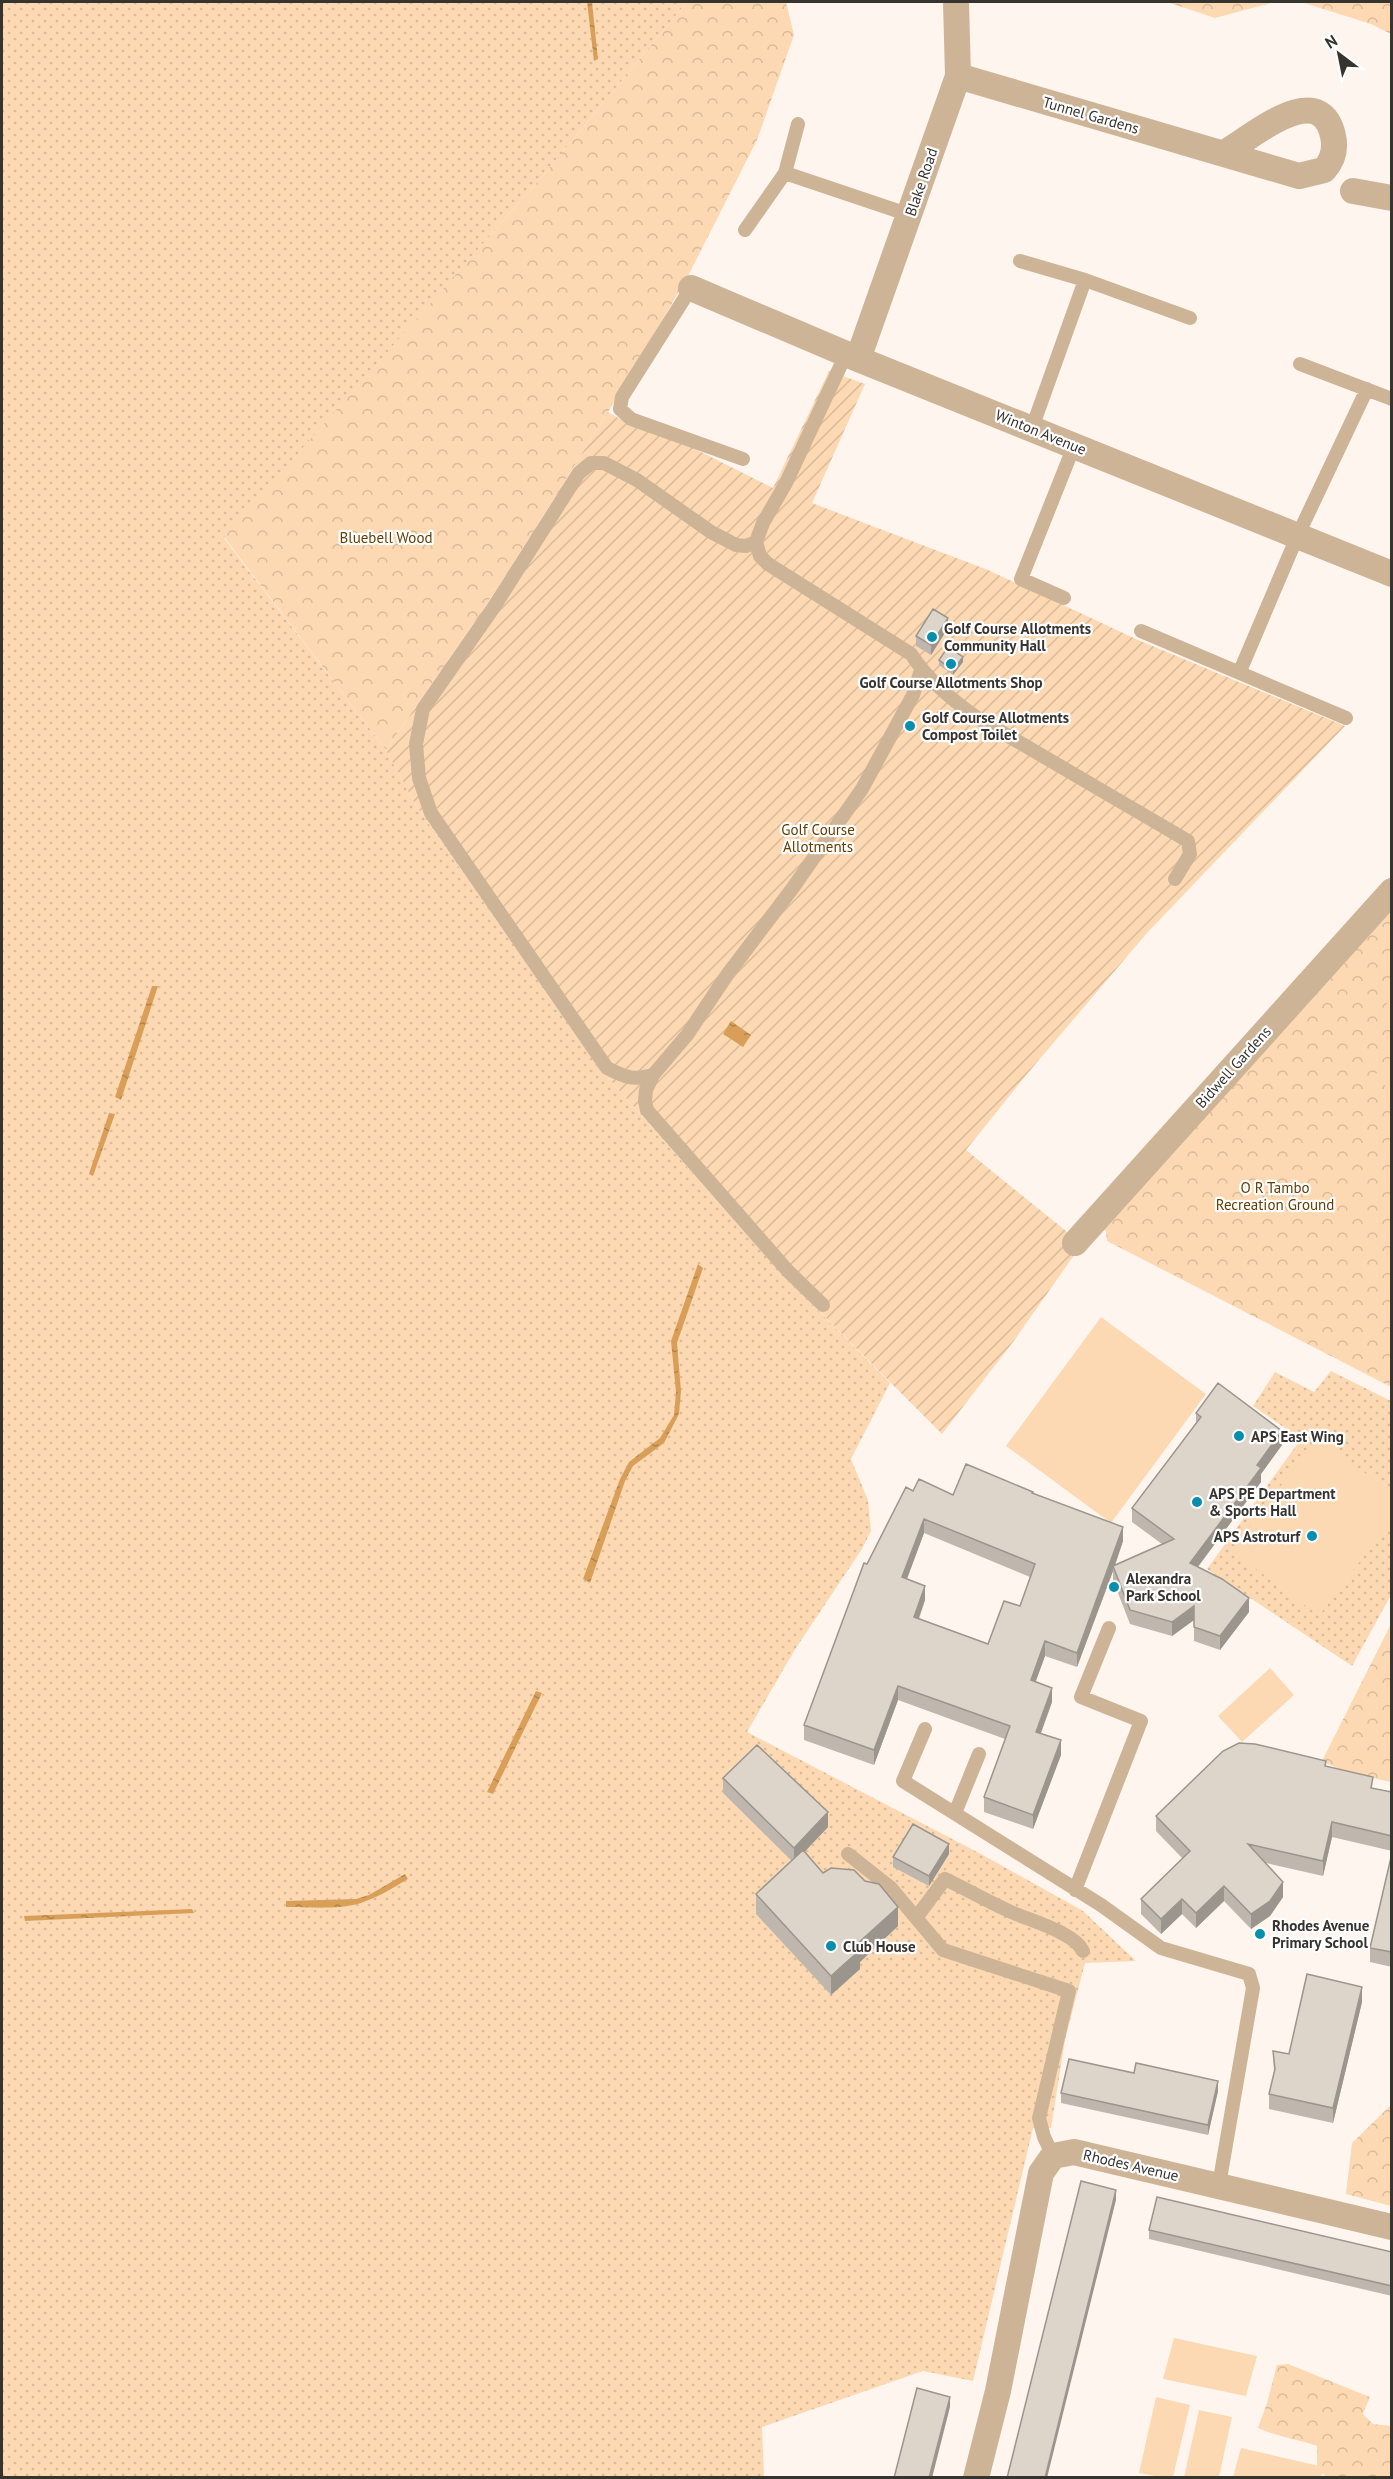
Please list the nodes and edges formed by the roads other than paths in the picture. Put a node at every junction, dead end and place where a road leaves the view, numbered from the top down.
1 (956, 2) edge
2 (957, 76) junction
3 (798, 124) dead end
4 (1224, 153) dead end
5 (785, 173) junction
6 (1353, 191) dead end
7 (1392, 198) edge
8 (910, 215) junction
9 (745, 230) dead end
10 (1020, 261) dead end
11 (1085, 280) junction
12 (691, 288) joint
13 (1190, 318) dead end
14 (852, 356) junction
15 (1300, 364) dead end
16 (1366, 389) junction
17 (1392, 399) edge
18 (1032, 428) junction
19 (1074, 446) junction
20 (743, 459) dead end
21 (1297, 537) junction
22 (756, 542) junction
23 (736, 545) junction
24 (768, 564) junction
25 (1392, 574) edge
26 (1064, 597) dead end
27 (1141, 631) dead end
28 (921, 670) junction
29 (1240, 671) junction
30 (1346, 718) dead end
31 (1175, 879) dead end
32 (1392, 891) edge
33 (653, 1075) junction
34 (1075, 1243) dead end
35 (823, 1305) dead end
36 (1109, 1628) dead end
37 (926, 1729) dead end
38 (979, 1754) dead end
39 (955, 1814) junction
40 (848, 1854) dead end
41 (1075, 1890) junction
42 (916, 1918) junction
43 (1083, 1951) dead end
44 (1053, 2156) junction
45 (1219, 2185) junction
46 (1392, 2227) edge
47 (976, 2478) edge

1 - 2 street, Blake Road
2 - 4 street, Tunnel Gardens
2 - 8 street, Blake Road
3 - 5 lane
5 - 8 lane
5 - 9 lane
6 - 7 street
8 - 14 street, Blake Road
10 - 11 lane
11 - 13 lane
11 - 18 lane
12 - 14 street, Winton Avenue
12 - 20 lane
14 - 18 street, Winton Avenue
14 - 22 lane
15 - 16 lane
16 - 17 lane
16 - 21 lane
18 - 19 street, Winton Avenue
19 - 21 street, Winton Avenue
19 - 26 lane
21 - 25 street, Winton Avenue
21 - 29 lane
22 - 23 lane
22 - 24 lane
23 - 24 lane
23 - 33 lane
24 - 28 lane
27 - 29 lane
28 - 31 lane
28 - 33 lane
29 - 30 lane
32 - 34 street, Bidwell Gardens
33 - 35 lane
36 - 41 lane
37 - 39 lane
38 - 39 lane
39 - 41 lane
40 - 42 lane
41 - 45 lane
42 - 43 lane
42 - 44 lane
44 - 45 street, Rhodes Avenue
44 - 47 street
45 - 46 street, Rhodes Avenue

